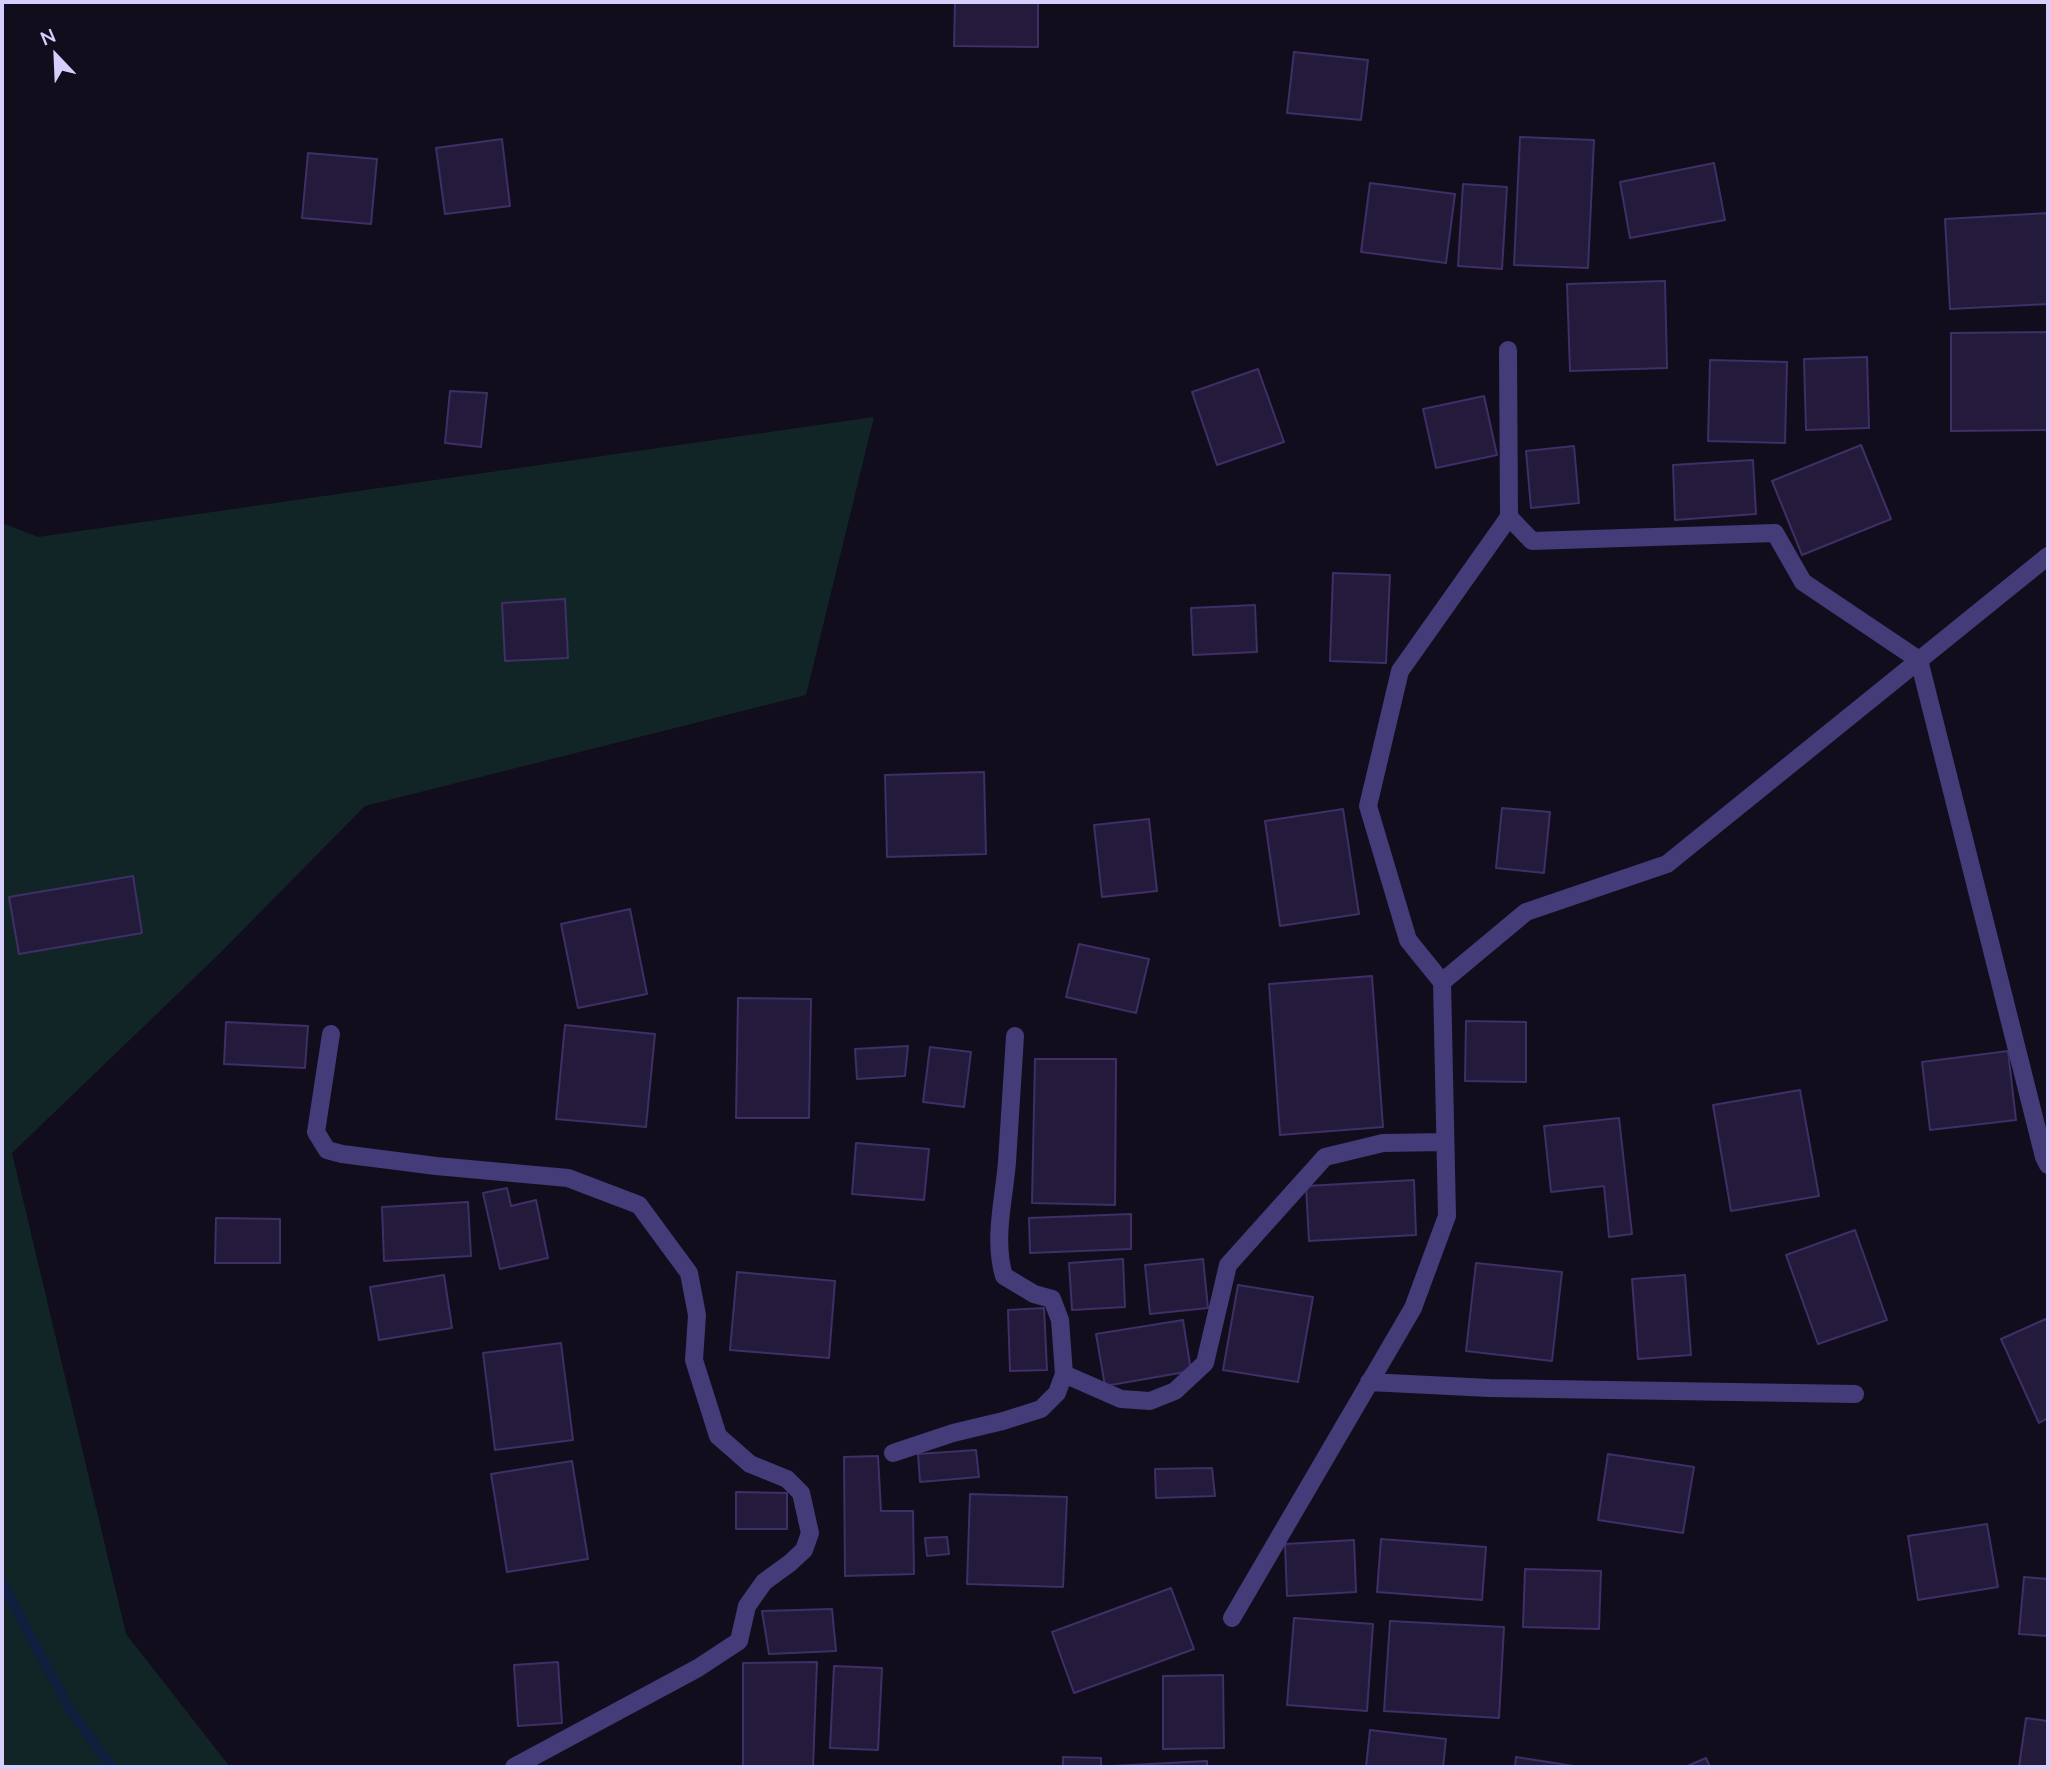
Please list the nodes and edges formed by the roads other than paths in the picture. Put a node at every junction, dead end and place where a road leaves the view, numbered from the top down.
1 (1508, 350) dead end
2 (1509, 517) junction
3 (2048, 556) edge
4 (1919, 660) junction
5 (1442, 982) junction
6 (331, 1034) dead end
7 (1015, 1036) dead end
8 (1445, 1142) junction
9 (2048, 1165) edge
10 (1064, 1374) junction
11 (1369, 1382) junction
12 (1855, 1394) dead end
13 (893, 1453) dead end
14 (1232, 1618) dead end
15 (514, 1767) edge

1 - 2 street
2 - 4 street
2 - 5 street
3 - 4 street
4 - 5 street
4 - 9 street
5 - 8 street
6 - 15 street
7 - 10 street
8 - 10 street
8 - 11 street
10 - 13 street
11 - 12 street
11 - 14 street

